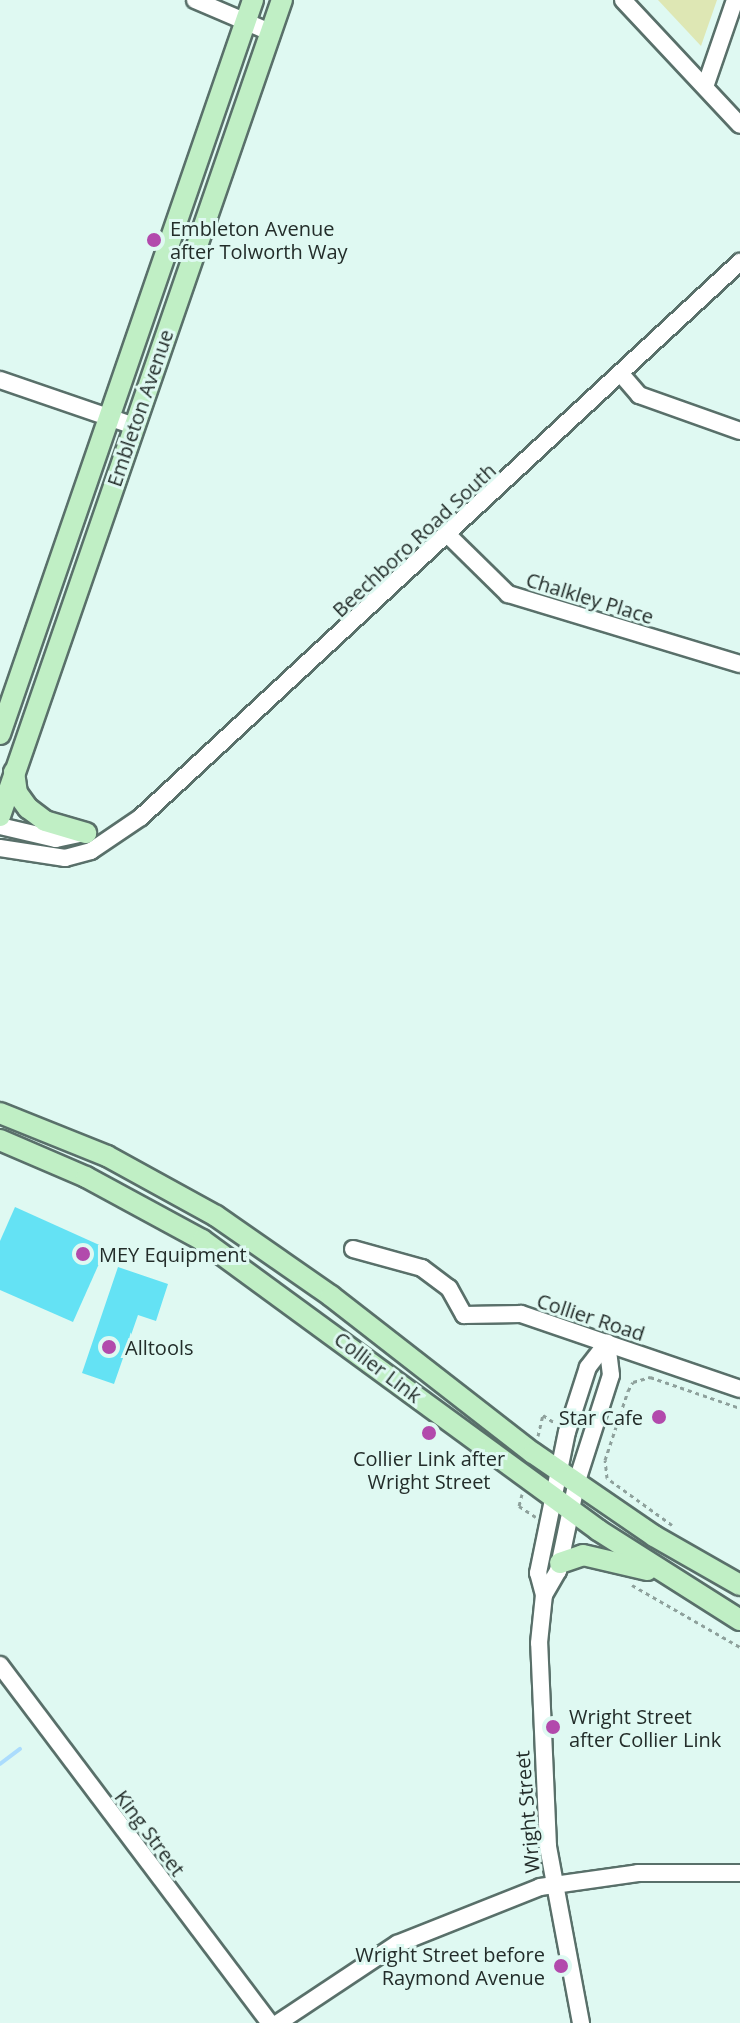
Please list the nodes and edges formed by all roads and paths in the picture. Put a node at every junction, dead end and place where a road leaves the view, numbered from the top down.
1 (195, 0) edge
2 (623, 0) edge
3 (735, 0) edge
4 (251, 1) edge
5 (280, 5) edge
6 (245, 24) junction
7 (270, 32) junction
8 (705, 87) junction
9 (740, 125) edge
10 (237, 129) junction
11 (192, 176) junction
12 (740, 262) edge
13 (621, 374) junction
14 (0, 380) edge
15 (108, 417) junction
16 (134, 426) junction
17 (740, 431) edge
18 (449, 536) junction
19 (55, 651) junction
20 (740, 664) edge
21 (13, 694) junction
22 (0, 734) edge
23 (14, 772) junction
24 (0, 816) edge
25 (0, 826) edge
26 (96, 835) junction
27 (0, 848) edge
28 (0, 1113) edge
29 (0, 1140) edge
30 (353, 1249) dead end
31 (607, 1343) junction
32 (740, 1389) edge
33 (740, 1408) edge
34 (558, 1469) junction
35 (577, 1481) junction
36 (551, 1496) junction
37 (570, 1510) junction
38 (684, 1533) dead end
39 (560, 1563) junction
40 (667, 1576) junction
41 (619, 1578) dead end
42 (740, 1585) edge
43 (544, 1595) junction
44 (740, 1620) edge
45 (740, 1647) edge
46 (0, 1665) edge
47 (740, 1873) edge
48 (554, 1883) junction
49 (270, 2023) edge
50 (278, 2023) edge
51 (581, 2023) edge

1 - 6 street
2 - 8 street
3 - 8 street
4 - 5 street
4 - 6 main road, Embleton Avenue
5 - 7 main road, Embleton Avenue
6 - 7 street
6 - 11 main road, Embleton Avenue
7 - 10 main road, Embleton Avenue
8 - 9 street
10 - 11 main road
10 - 16 main road, Embleton Avenue
11 - 15 main road, Embleton Avenue
12 - 13 street, Beechboro Road South
13 - 17 street
13 - 18 street, Beechboro Road South
14 - 15 street
15 - 16 street
15 - 21 main road, Embleton Avenue
16 - 19 main road, Embleton Avenue
18 - 20 street, Chalkley Place
18 - 26 street, Beechboro Road South
19 - 21 main road
19 - 23 main road, Embleton Avenue
21 - 22 main road, Embleton Avenue
23 - 24 main road, Embleton Avenue
23 - 26 main road
25 - 26 street, Beechboro Road South
26 - 27 street, Beechboro Road South
28 - 34 main road, Collier Link
29 - 36 main road, Collier Link
30 - 31 street, Collier Road
31 - 32 street, Collier Road
31 - 34 street, Wright Street
31 - 35 street, Wright Street
33 - 38 path
34 - 35 main road, Collier Link
34 - 36 street, Wright Street
35 - 37 street, Wright Street
35 - 42 main road, Collier Link
36 - 37 main road, Collier Link
36 - 43 street, Wright Street
37 - 39 street, Wright Street
37 - 40 main road, Collier Link
39 - 40 main road
39 - 43 street, Wright Street
40 - 44 main road, Collier Link
41 - 45 path
43 - 48 street, Wright Street
46 - 49 street, King Street
47 - 48 street
48 - 50 street
48 - 51 street, Wright Street

